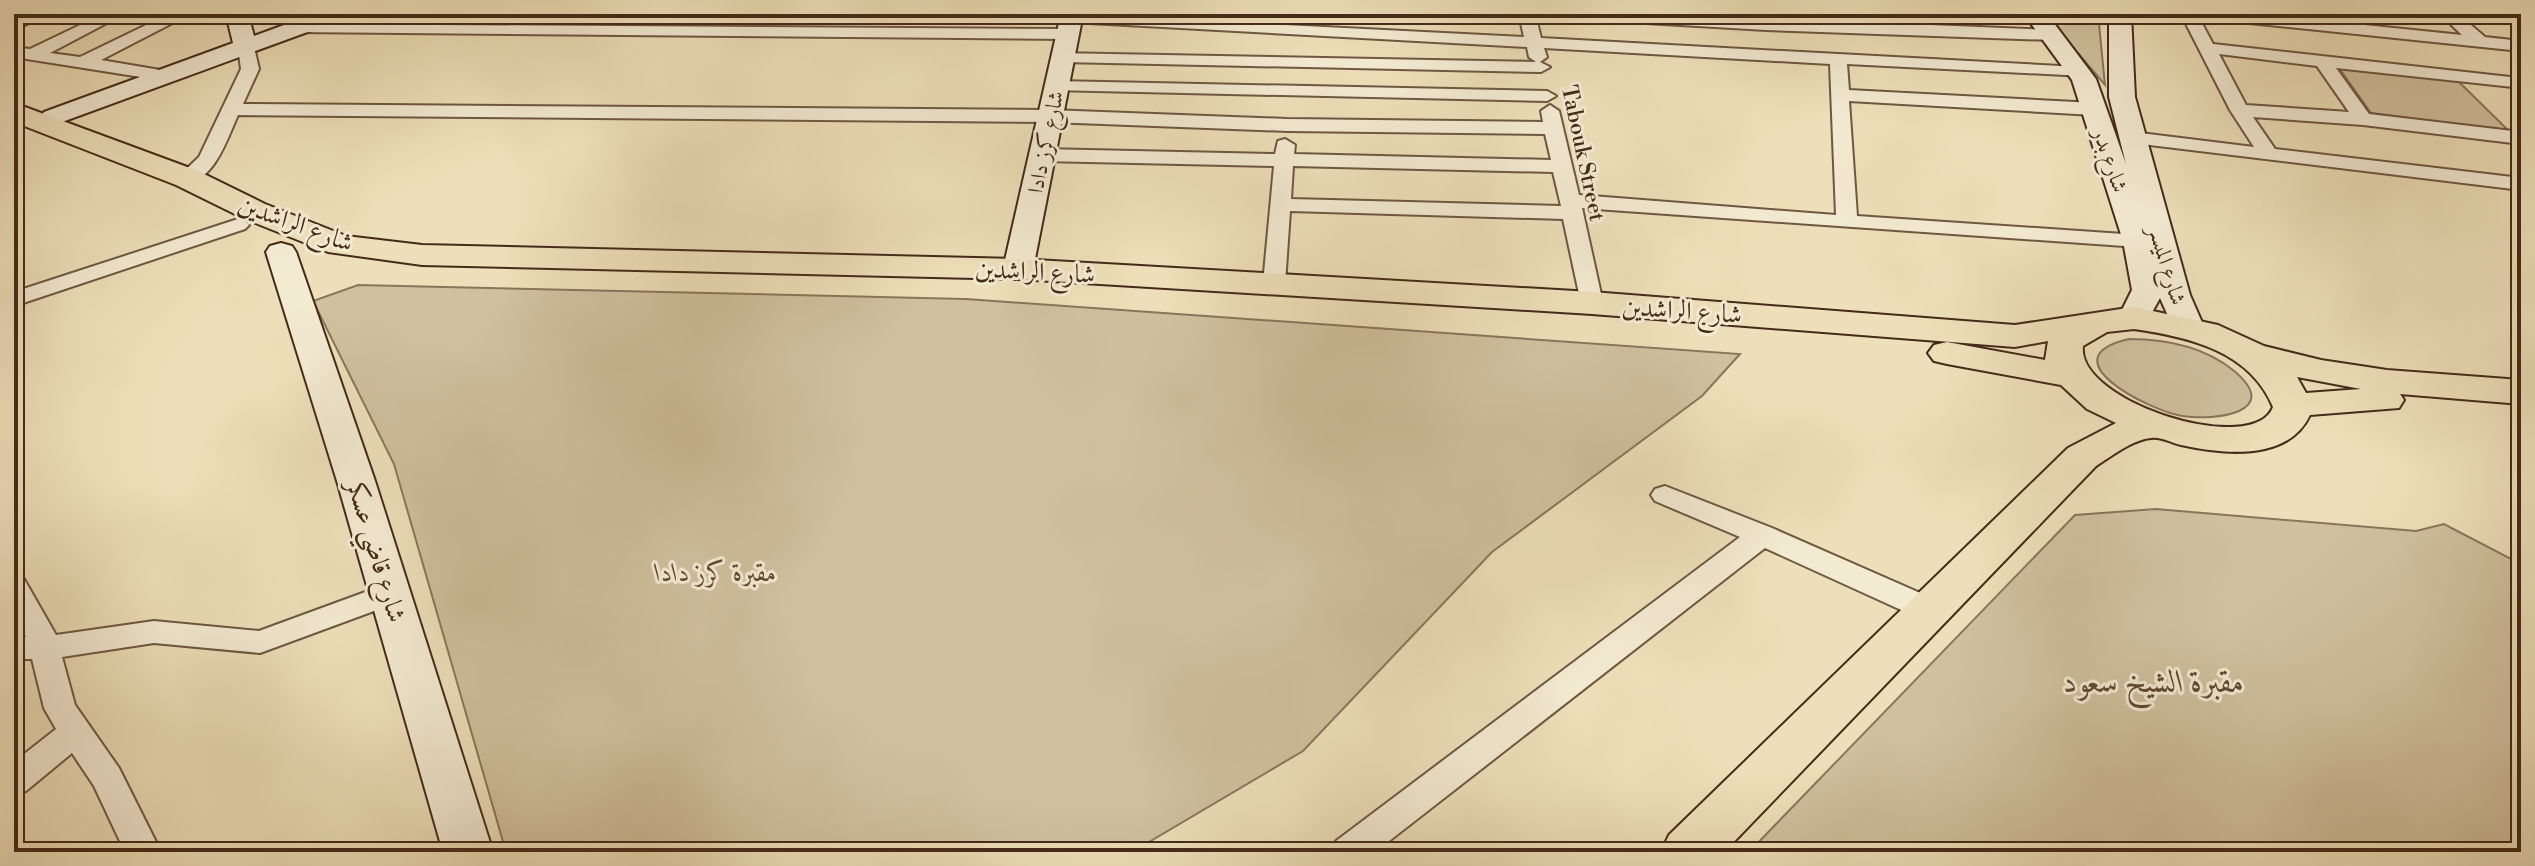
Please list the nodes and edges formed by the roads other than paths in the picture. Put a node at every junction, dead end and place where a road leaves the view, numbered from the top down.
1 (37, 14) edge
2 (116, 14) edge
3 (182, 14) edge
4 (237, 14) edge
5 (335, 14) edge
6 (561, 14) edge
7 (1527, 14) edge
8 (1577, 14) edge
9 (2120, 14) edge
10 (2189, 14) edge
11 (2210, 14) edge
12 (2378, 14) edge
13 (2448, 14) edge
14 (2510, 14) edge
15 (2521, 15) edge
16 (2248, 16) edge
17 (1764, 20) edge
18 (2322, 20) edge
19 (1297, 21) edge
20 (2521, 22) edge
21 (2043, 25) edge
22 (14, 26) edge
23 (297, 29) junction
24 (543, 30) junction
25 (1068, 31) edge
26 (2401, 34) junction
27 (2473, 41) junction
28 (1535, 42) junction
29 (2521, 46) edge
30 (246, 47) junction
31 (2206, 48) junction
32 (14, 52) edge
33 (34, 54) junction
34 (1783, 56) junction
35 (1838, 59) junction
36 (1292, 61) junction
37 (2323, 61) junction
38 (82, 63) junction
39 (1541, 67) junction
40 (2079, 72) junction
41 (166, 76) junction
42 (2517, 85) edge
43 (1056, 86) junction
44 (1290, 92) junction
45 (1841, 95) junction
46 (1547, 96) junction
47 (14, 101) edge
48 (231, 109) junction
49 (2094, 109) junction
50 (2239, 110) junction
51 (14, 112) edge
52 (1050, 116) junction
53 (53, 117) junction
54 (2363, 119) junction
55 (14, 123) edge
56 (1287, 125) junction
57 (1554, 128) junction
58 (14, 134) edge
59 (2132, 138) junction
60 (2521, 138) edge
61 (88, 147) junction
62 (2269, 154) junction
63 (1042, 155) junction
64 (1284, 160) junction
65 (1562, 166) junction
66 (187, 178) junction
67 (2521, 184) edge
68 (1280, 205) junction
69 (1571, 207) junction
70 (1847, 222) junction
71 (238, 225) junction
72 (2138, 241) junction
73 (281, 252) junction
74 (1018, 269) junction
75 (1274, 284) junction
76 (14, 299) edge
77 (1592, 303) junction
78 (2134, 318) junction
79 (2087, 324) junction
80 (2188, 327) junction
81 (2248, 353) junction
82 (2078, 382) junction
83 (2521, 392) edge
84 (2293, 407) junction
85 (2521, 411) edge
86 (2150, 424) junction
87 (2082, 457) junction
88 (1665, 495) dead end
89 (1762, 535) junction
90 (14, 586) edge
91 (390, 594) junction
92 (1932, 611) junction
93 (29, 648) edge
94 (76, 732) junction
95 (14, 781) edge
96 (143, 852) edge
97 (468, 852) edge
98 (1349, 852) edge
99 (1689, 852) edge

1 - 22 street
2 - 33 street
3 - 38 street
4 - 30 main road
5 - 23 main road
6 - 24 street
7 - 28 street, Tabouk Street
8 - 17 street
9 - 59 main road, شارع الميسر
10 - 31 street
11 - 16 street
12 - 26 street
13 - 27 street
14 - 15 street
14 - 20 street
16 - 18 street
17 - 21 street
17 - 34 street
18 - 26 street
19 - 25 street
19 - 28 street
19 - 36 street
21 - 40 main road, شارع بدر
23 - 24 street
23 - 30 main road
24 - 25 street
25 - 36 street
25 - 43 main road, شارع كرز دادا
26 - 27 street
27 - 29 street
27 - 42 street
28 - 34 street
28 - 39 street, Tabouk Street
30 - 41 main road
30 - 48 street
31 - 37 street
31 - 50 street
32 - 33 street
33 - 38 street
34 - 35 street
35 - 40 street
35 - 45 street
36 - 39 street
36 - 44 street
37 - 42 street
37 - 54 street
38 - 41 street
39 - 46 street, Tabouk Street
40 - 49 main road, شارع بدر
41 - 53 main road
43 - 44 street
43 - 52 main road, شارع كرز دادا
44 - 46 street
44 - 56 street
45 - 49 street
45 - 70 street
46 - 57 street, Tabouk Street
47 - 53 main road, شارع الراشدين
48 - 52 street
48 - 66 street
49 - 72 main road, شارع بدر
50 - 54 street
50 - 62 street
51 - 61 main road
52 - 56 street
52 - 63 main road, شارع كرز دادا
53 - 61 main road, شارع الراشدين
54 - 60 street
55 - 61 main road
56 - 57 street
56 - 64 street
57 - 65 street, Tabouk Street
58 - 61 main road, شارع الراشدين
59 - 62 street
59 - 80 main road, شارع الميسر
61 - 66 main road, شارع الراشدين
61 - 71 main road, شارع الراشدين
62 - 67 street
63 - 64 street
63 - 74 main road, شارع كرز دادا
64 - 65 street
64 - 68 street
65 - 69 street, Tabouk Street
66 - 74 main road, شارع الراشدين
68 - 69 street
68 - 75 street
69 - 70 street
69 - 77 street, Tabouk Street
70 - 72 street
71 - 73 main road, شارع الراشدين
71 - 76 street
72 - 78 main road, شارع بدر
73 - 82 main road, شارع الراشدين
73 - 91 main road, شارع قاضي عسكر
74 - 75 main road, شارع الراشدين
75 - 77 main road, شارع الراشدين
77 - 79 main road, شارع الراشدين
78 - 79 main road, شارع الراشدين
78 - 80 main road, شارع الراشدين
79 - 82 main road
80 - 81 main road, شارع الراشدين
81 - 83 main road
81 - 84 main road
82 - 86 main road
82 - 87 main road
84 - 85 main road
84 - 86 main road
86 - 87 main road
87 - 92 main road
88 - 89 street
89 - 92 street
89 - 98 street
90 - 93 street
91 - 93 street
91 - 97 main road, شارع قاضي عسكر
92 - 99 main road
93 - 94 street
94 - 95 street
94 - 96 street

